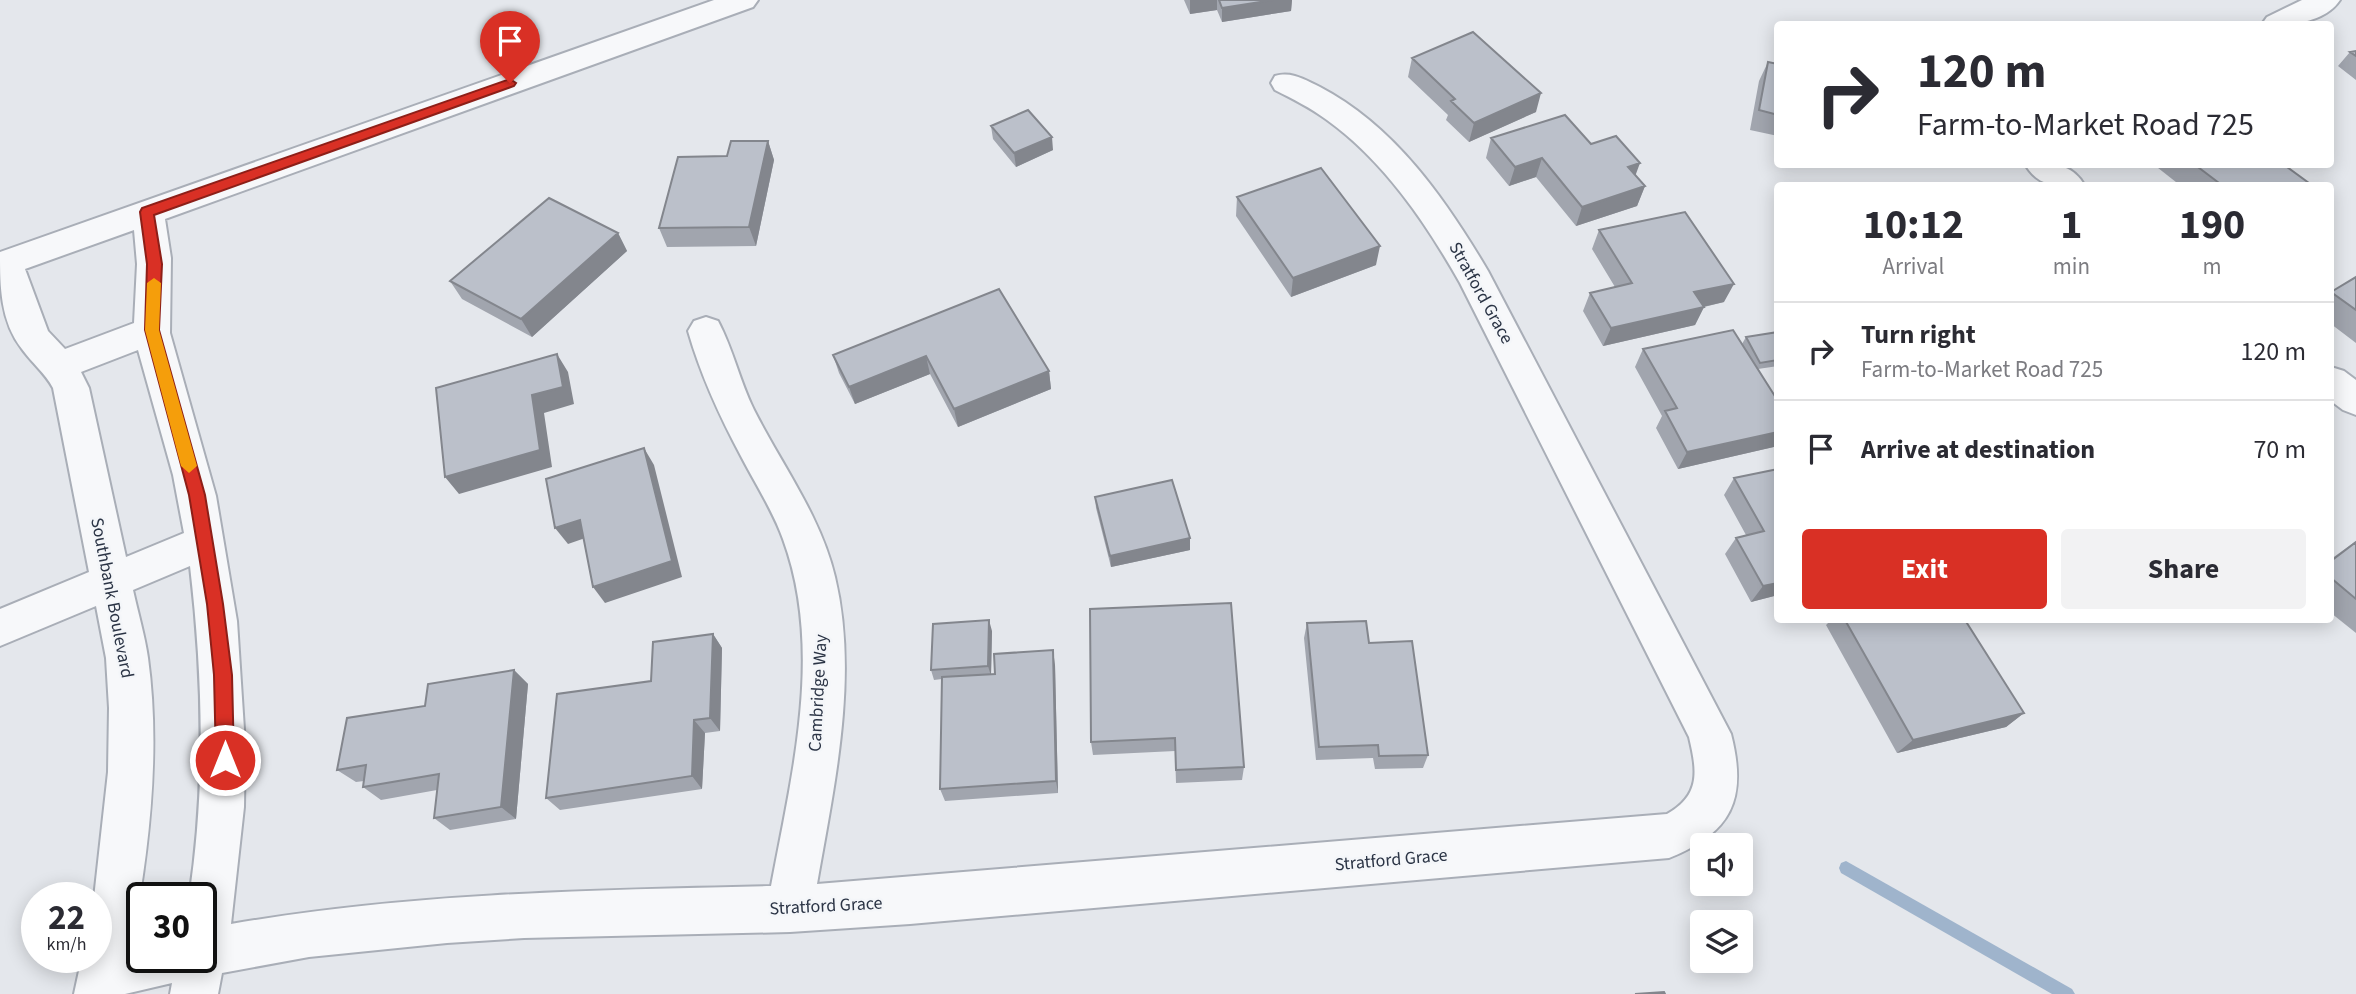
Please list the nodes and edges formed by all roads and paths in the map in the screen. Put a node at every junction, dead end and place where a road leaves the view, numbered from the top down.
1 (743, 0) edge
2 (2325, 0) edge
3 (2283, 21) edge
4 (1286, 83) dead end
5 (2046, 168) edge
6 (2064, 182) edge
7 (147, 212) junction
8 (2, 264) edge
9 (152, 330) junction
10 (706, 331) dead end
11 (59, 366) junction
12 (2334, 383) edge
13 (2356, 400) edge
14 (205, 542) junction
15 (110, 582) junction
16 (0, 628) edge
17 (209, 882) edge
18 (790, 909) junction
19 (217, 951) edge
20 (139, 973) edge
21 (195, 973) edge
22 (101, 985) edge
23 (194, 994) edge

1 - 7 street
2 - 3 street
4 - 18 street, Stratford Grace
5 - 6 street
7 - 8 street
7 - 9 street
8 - 11 street, Southbank Boulevard
9 - 11 street
9 - 14 street
10 - 18 street, Cambridge Way
11 - 15 street, Southbank Boulevard
12 - 13 street
14 - 15 street
14 - 17 street
15 - 16 street
15 - 22 street, Southbank Boulevard
18 - 19 street, Stratford Grace
20 - 22 street, Stratford Grace
21 - 23 street

